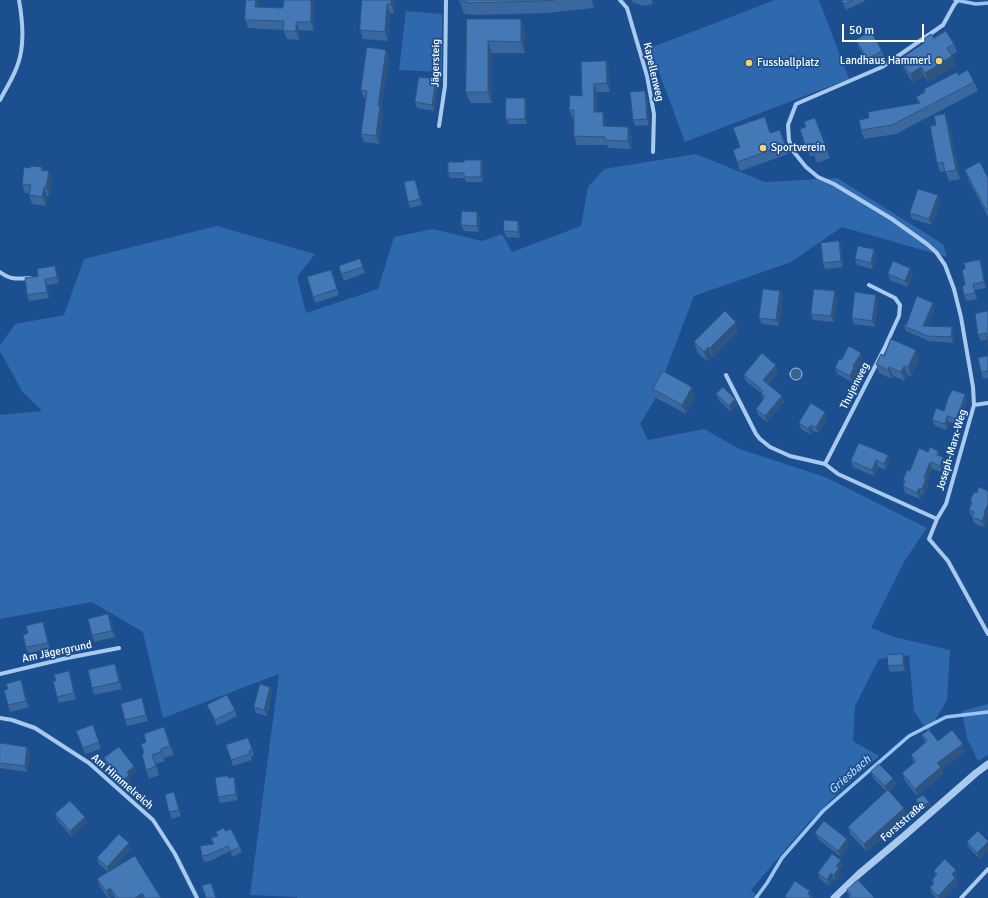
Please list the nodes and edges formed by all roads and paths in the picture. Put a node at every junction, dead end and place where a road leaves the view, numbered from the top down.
1 (19, 0) edge
2 (446, 0) edge
3 (620, 0) edge
4 (958, 0) edge
5 (0, 100) edge
6 (439, 126) dead end
7 (653, 152) dead end
8 (0, 272) edge
9 (33, 278) edge
10 (869, 285) dead end
11 (726, 375) dead end
12 (988, 403) edge
13 (974, 405) junction
14 (825, 464) junction
15 (937, 519) junction
16 (988, 634) edge
17 (119, 648) dead end
18 (0, 674) edge
19 (0, 718) edge
20 (988, 764) edge
21 (988, 869) edge
22 (198, 898) edge
23 (834, 898) edge
24 (961, 898) edge

1 - 5 street
2 - 6 street, Jägersteig
3 - 7 street, Kapellenweg
4 - 13 street, Joseph-Marx-Weg
8 - 9 street
10 - 14 street, Thujenweg
11 - 14 street
12 - 13 street
13 - 15 street, Joseph-Marx-Weg
14 - 15 street
15 - 16 street, Joseph-Marx-Weg
17 - 18 street, Am Jägergrund
19 - 22 street, Am Himmelreich
20 - 23 street, Forststraße
21 - 24 street

